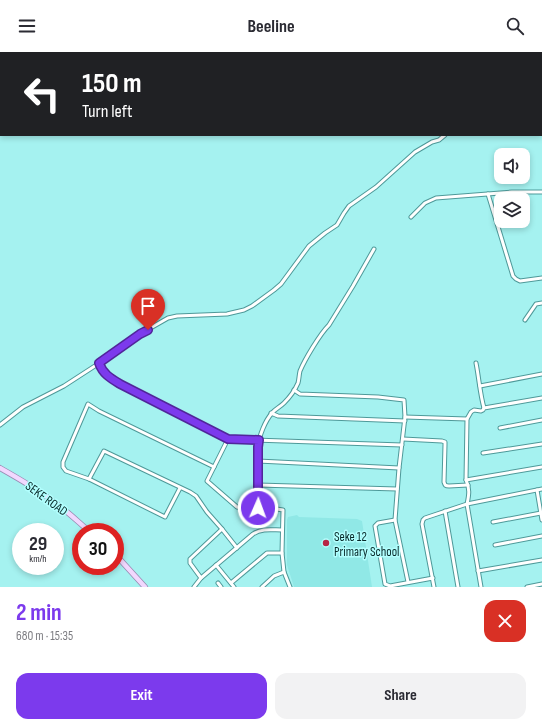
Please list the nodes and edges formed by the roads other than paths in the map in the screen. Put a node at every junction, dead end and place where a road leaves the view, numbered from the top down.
1 (444, 136) edge
2 (542, 192) edge
3 (488, 194) junction
4 (411, 217) dead end
5 (374, 249) dead end
6 (542, 278) edge
7 (542, 303) edge
8 (525, 320) dead end
9 (99, 363) junction
10 (476, 363) dead end
11 (542, 374) edge
12 (480, 386) junction
13 (294, 390) junction
14 (542, 398) edge
15 (484, 408) junction
16 (271, 413) junction
17 (405, 419) junction
18 (467, 419) junction
19 (542, 420) edge
20 (0, 425) edge
21 (500, 428) dead end
22 (228, 439) junction
23 (403, 439) junction
24 (259, 440) junction
25 (542, 444) edge
26 (402, 445) junction
27 (483, 453) dead end
28 (258, 461) junction
29 (214, 467) junction
30 (542, 467) edge
31 (0, 468) edge
32 (399, 468) junction
33 (89, 479) junction
34 (466, 480) junction
35 (258, 485) junction
36 (468, 485) junction
37 (180, 488) junction
38 (397, 489) junction
39 (542, 489) edge
40 (537, 490) junction
41 (467, 504) junction
42 (258, 508) junction
43 (445, 511) junction
44 (541, 513) junction
45 (395, 520) junction
46 (542, 520) edge
47 (493, 522) dead end
48 (80, 523) edge
49 (222, 529) junction
50 (282, 530) junction
51 (542, 536) edge
52 (495, 545) dead end
53 (237, 548) junction
54 (282, 553) junction
55 (542, 560) edge
56 (124, 564) edge
57 (216, 565) junction
58 (478, 571) junction
59 (284, 572) junction
60 (201, 578) junction
61 (433, 578) junction
62 (408, 582) junction
63 (218, 583) dead end
64 (231, 583) junction
65 (542, 584) edge
66 (145, 587) edge
67 (194, 587) edge
68 (221, 587) edge
69 (234, 587) edge
70 (262, 587) edge
71 (290, 587) edge
72 (434, 587) edge
73 (458, 587) edge
74 (481, 587) edge
75 (527, 587) edge

1 - 9 street
2 - 3 street
3 - 4 street
3 - 6 street
5 - 13 street
7 - 8 street
9 - 20 street
9 - 22 street
10 - 12 street
11 - 12 street
12 - 15 street
13 - 16 street
13 - 17 street
14 - 15 street
15 - 18 street
16 - 17 street
16 - 24 street
17 - 18 street
17 - 23 street
18 - 34 street
19 - 21 street
22 - 24 street
22 - 29 street
23 - 26 street
23 - 36 street
24 - 26 street
24 - 28 street
25 - 27 street
26 - 32 street
28 - 32 street
28 - 35 street
29 - 33 street
29 - 42 street
30 - 34 street
31 - 48 main road, SEKE ROAD
32 - 38 street
33 - 37 street
33 - 37 street
34 - 36 street
35 - 38 street
35 - 42 street
36 - 41 street
37 - 49 street
38 - 45 street
39 - 40 street
40 - 41 street
40 - 44 street
41 - 43 street
41 - 58 street
42 - 50 street
43 - 61 street
43 - 73 street
44 - 46 street
44 - 47 street
45 - 62 street
45 - 62 street
49 - 53 street
49 - 60 street
50 - 53 street
50 - 54 street
51 - 52 street
53 - 57 street
54 - 59 street
54 - 64 street
55 - 58 street
56 - 66 main road
57 - 60 street
57 - 64 street
58 - 74 street
59 - 70 street
59 - 71 street
60 - 67 street
61 - 62 street
61 - 72 street
63 - 68 street
64 - 69 street
65 - 75 street

